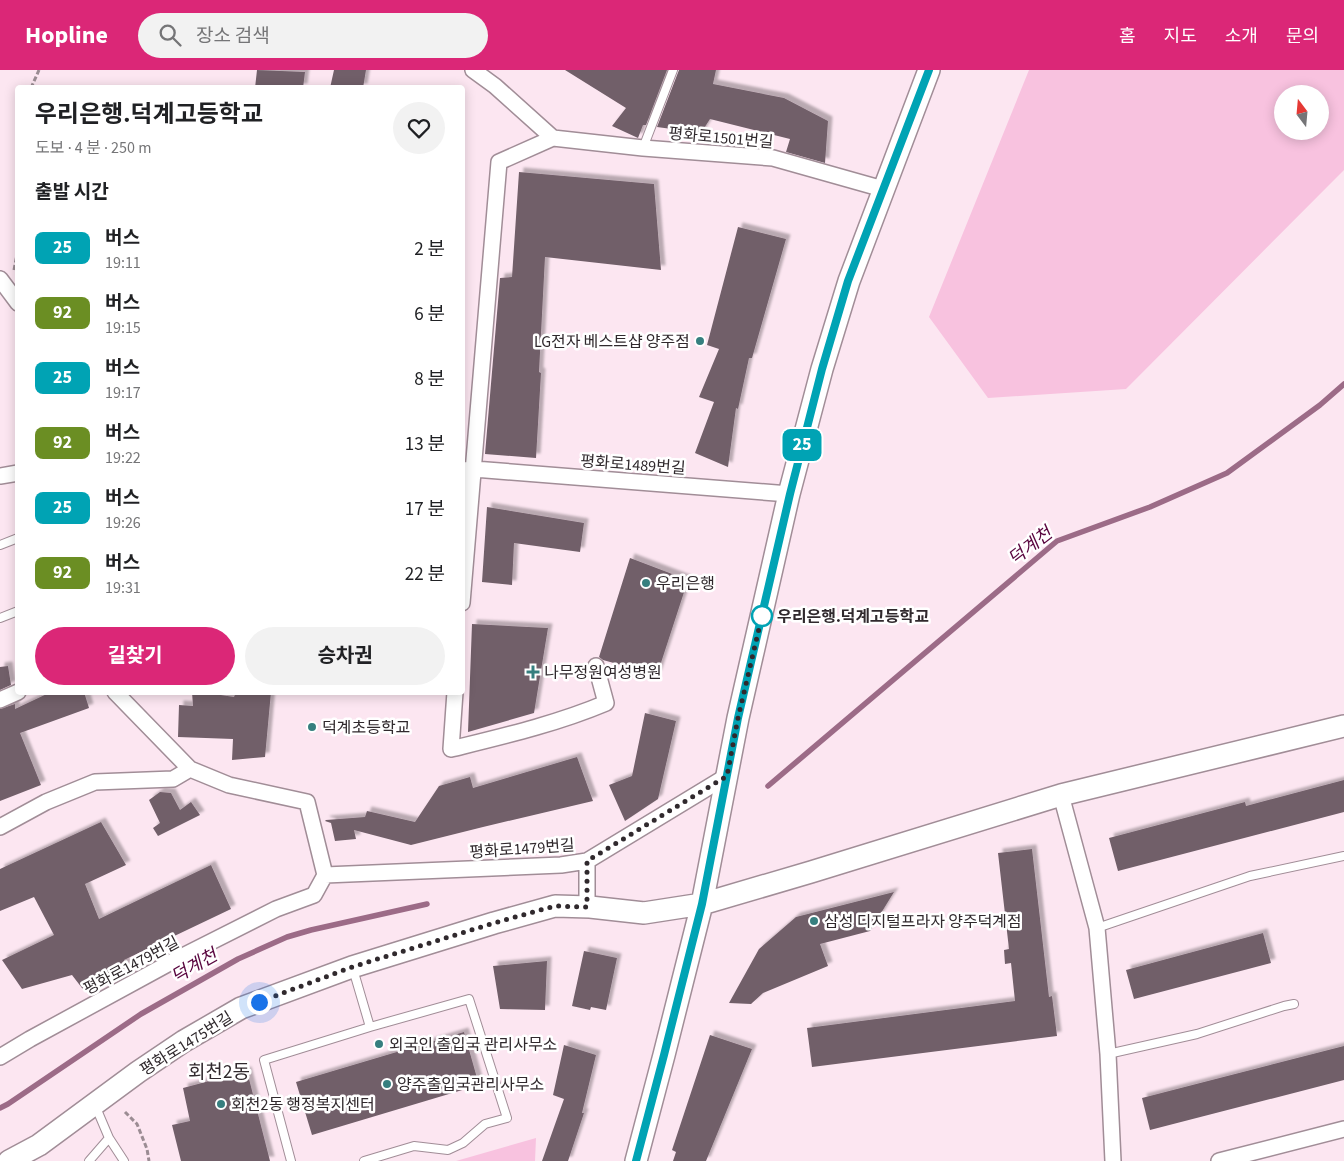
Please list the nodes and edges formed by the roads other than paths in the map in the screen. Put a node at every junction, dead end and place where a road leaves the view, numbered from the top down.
1 (473, 70) edge
2 (674, 70) edge
3 (929, 70) edge
4 (553, 138) junction
5 (643, 148) junction
6 (883, 189) junction
7 (0, 279) edge
8 (15, 299) edge
9 (468, 470) edge
10 (15, 474) edge
11 (0, 476) edge
12 (790, 494) junction
13 (465, 536) edge
14 (15, 539) edge
15 (0, 545) edge
16 (15, 612) edge
17 (0, 618) edge
18 (596, 666) dead end
19 (15, 693) edge
20 (118, 695) edge
21 (455, 695) edge
22 (0, 700) edge
23 (1344, 726) edge
24 (190, 768) junction
25 (727, 776) junction
26 (1061, 795) junction
27 (0, 827) edge
28 (1344, 856) edge
29 (587, 861) junction
30 (325, 874) junction
31 (702, 904) junction
32 (587, 907) junction
33 (1097, 928) junction
34 (352, 967) junction
35 (1294, 1004) dead end
36 (370, 1027) junction
37 (1108, 1054) junction
38 (0, 1057) edge
39 (95, 1105) junction
40 (1344, 1129) edge
41 (109, 1138) junction
42 (9, 1161) edge
43 (88, 1161) edge
44 (124, 1161) edge
45 (291, 1161) edge
46 (364, 1161) edge
47 (636, 1161) edge
48 (1113, 1161) edge
49 (1219, 1161) edge

1 - 4 street
2 - 5 lane
3 - 6 main road
4 - 5 street, 평화로1501번길
4 - 9 street
5 - 6 street, 평화로1501번길
6 - 12 main road
7 - 8 street
9 - 12 street, 평화로1489번길
9 - 13 street
10 - 11 street
12 - 25 main road
14 - 15 lane
16 - 17 lane
18 - 21 street
19 - 22 street
20 - 24 street
23 - 26 main road, 평화로1475번길
24 - 27 street
24 - 30 street
25 - 29 street, 평화로1479번길
25 - 31 main road
26 - 31 main road, 평화로1475번길
26 - 33 street
28 - 33 lane
29 - 30 street, 평화로1479번길
29 - 32 street
30 - 38 street, 평화로1479번길
31 - 32 main road, 평화로1475번길
31 - 47 main road
32 - 34 main road, 평화로1475번길
33 - 37 street
34 - 36 lane
34 - 39 main road, 평화로1475번길
35 - 37 lane
36 - 45 lane
36 - 46 lane
37 - 48 street
39 - 41 lane
39 - 42 main road, 평화로1475번길
40 - 49 street
41 - 43 lane
41 - 44 lane

